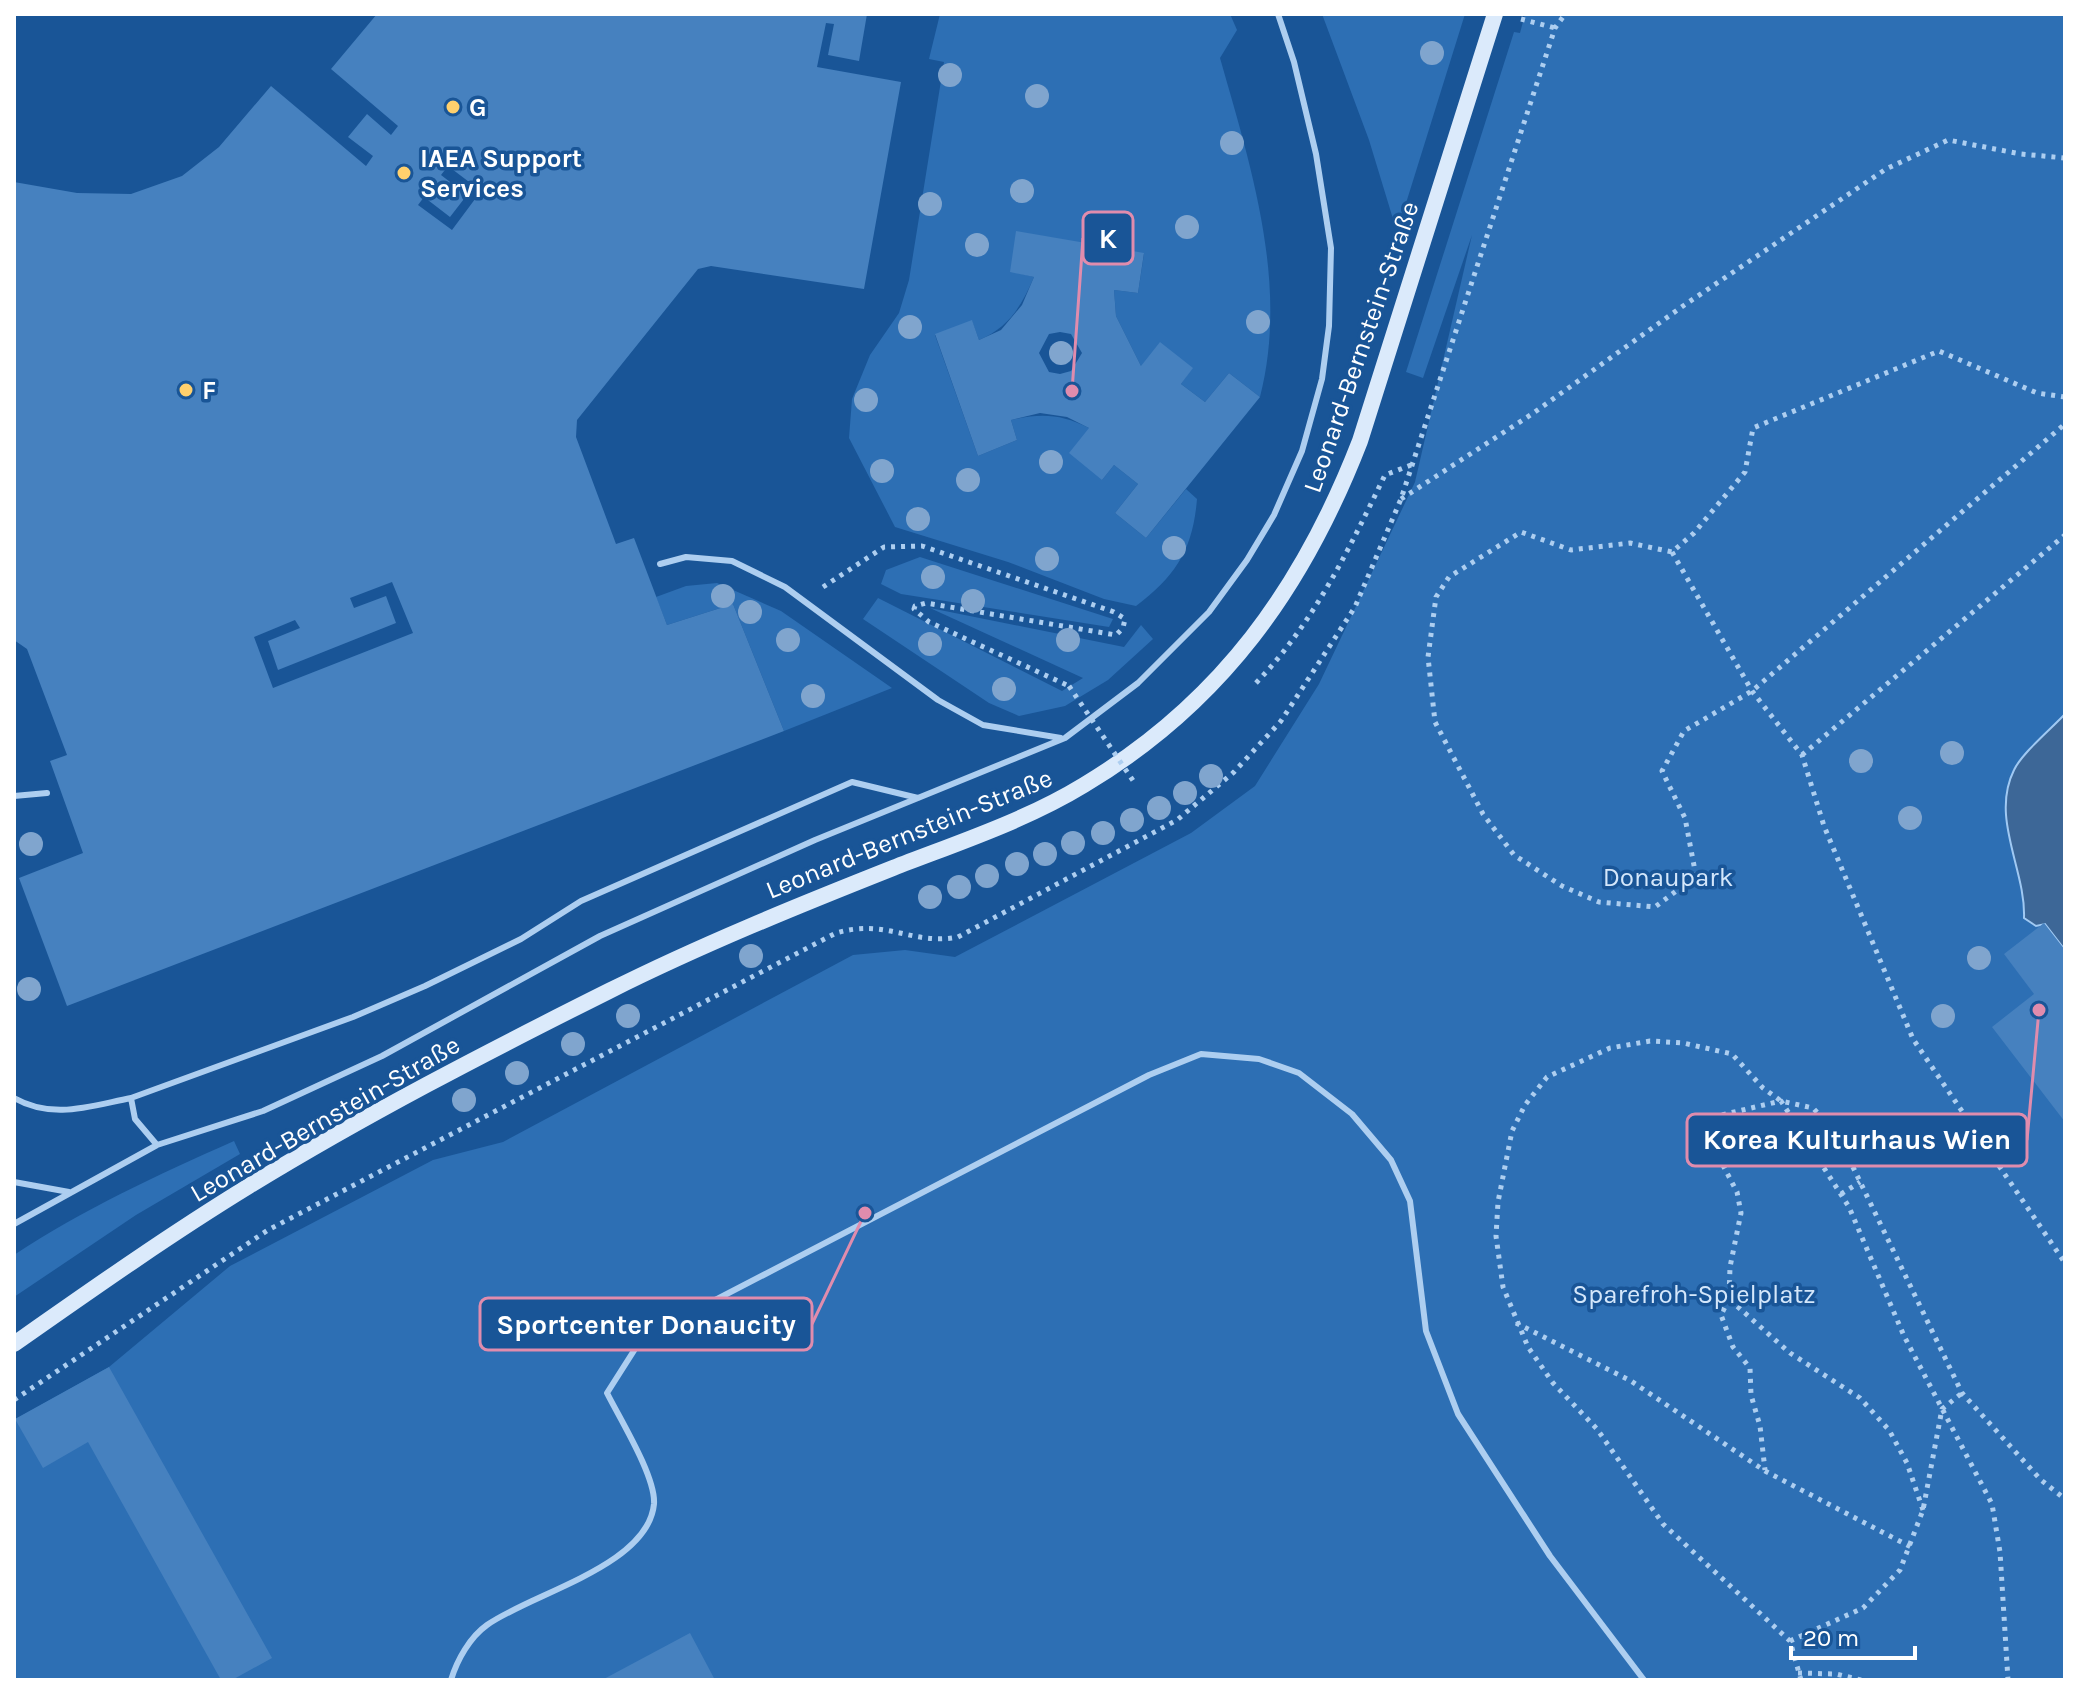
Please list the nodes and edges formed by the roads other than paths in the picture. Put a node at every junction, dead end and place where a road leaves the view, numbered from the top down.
1 (1278, 14) edge
2 (1495, 14) edge
3 (660, 564) dead end
4 (1065, 738) junction
5 (47, 793) dead end
6 (14, 796) edge
7 (920, 798) junction
8 (14, 1098) edge
9 (131, 1098) junction
10 (157, 1145) junction
11 (14, 1182) edge
12 (70, 1192) junction
13 (14, 1224) edge
14 (14, 1344) edge
15 (451, 1680) edge
16 (1644, 1680) edge

1 - 4 lane
2 - 14 main road, Leonard-Bernstein-Straße
3 - 4 lane
4 - 7 lane
5 - 6 lane
7 - 9 lane
7 - 10 lane
8 - 9 lane
9 - 10 lane
10 - 12 lane
11 - 12 lane
12 - 13 lane
15 - 16 lane

